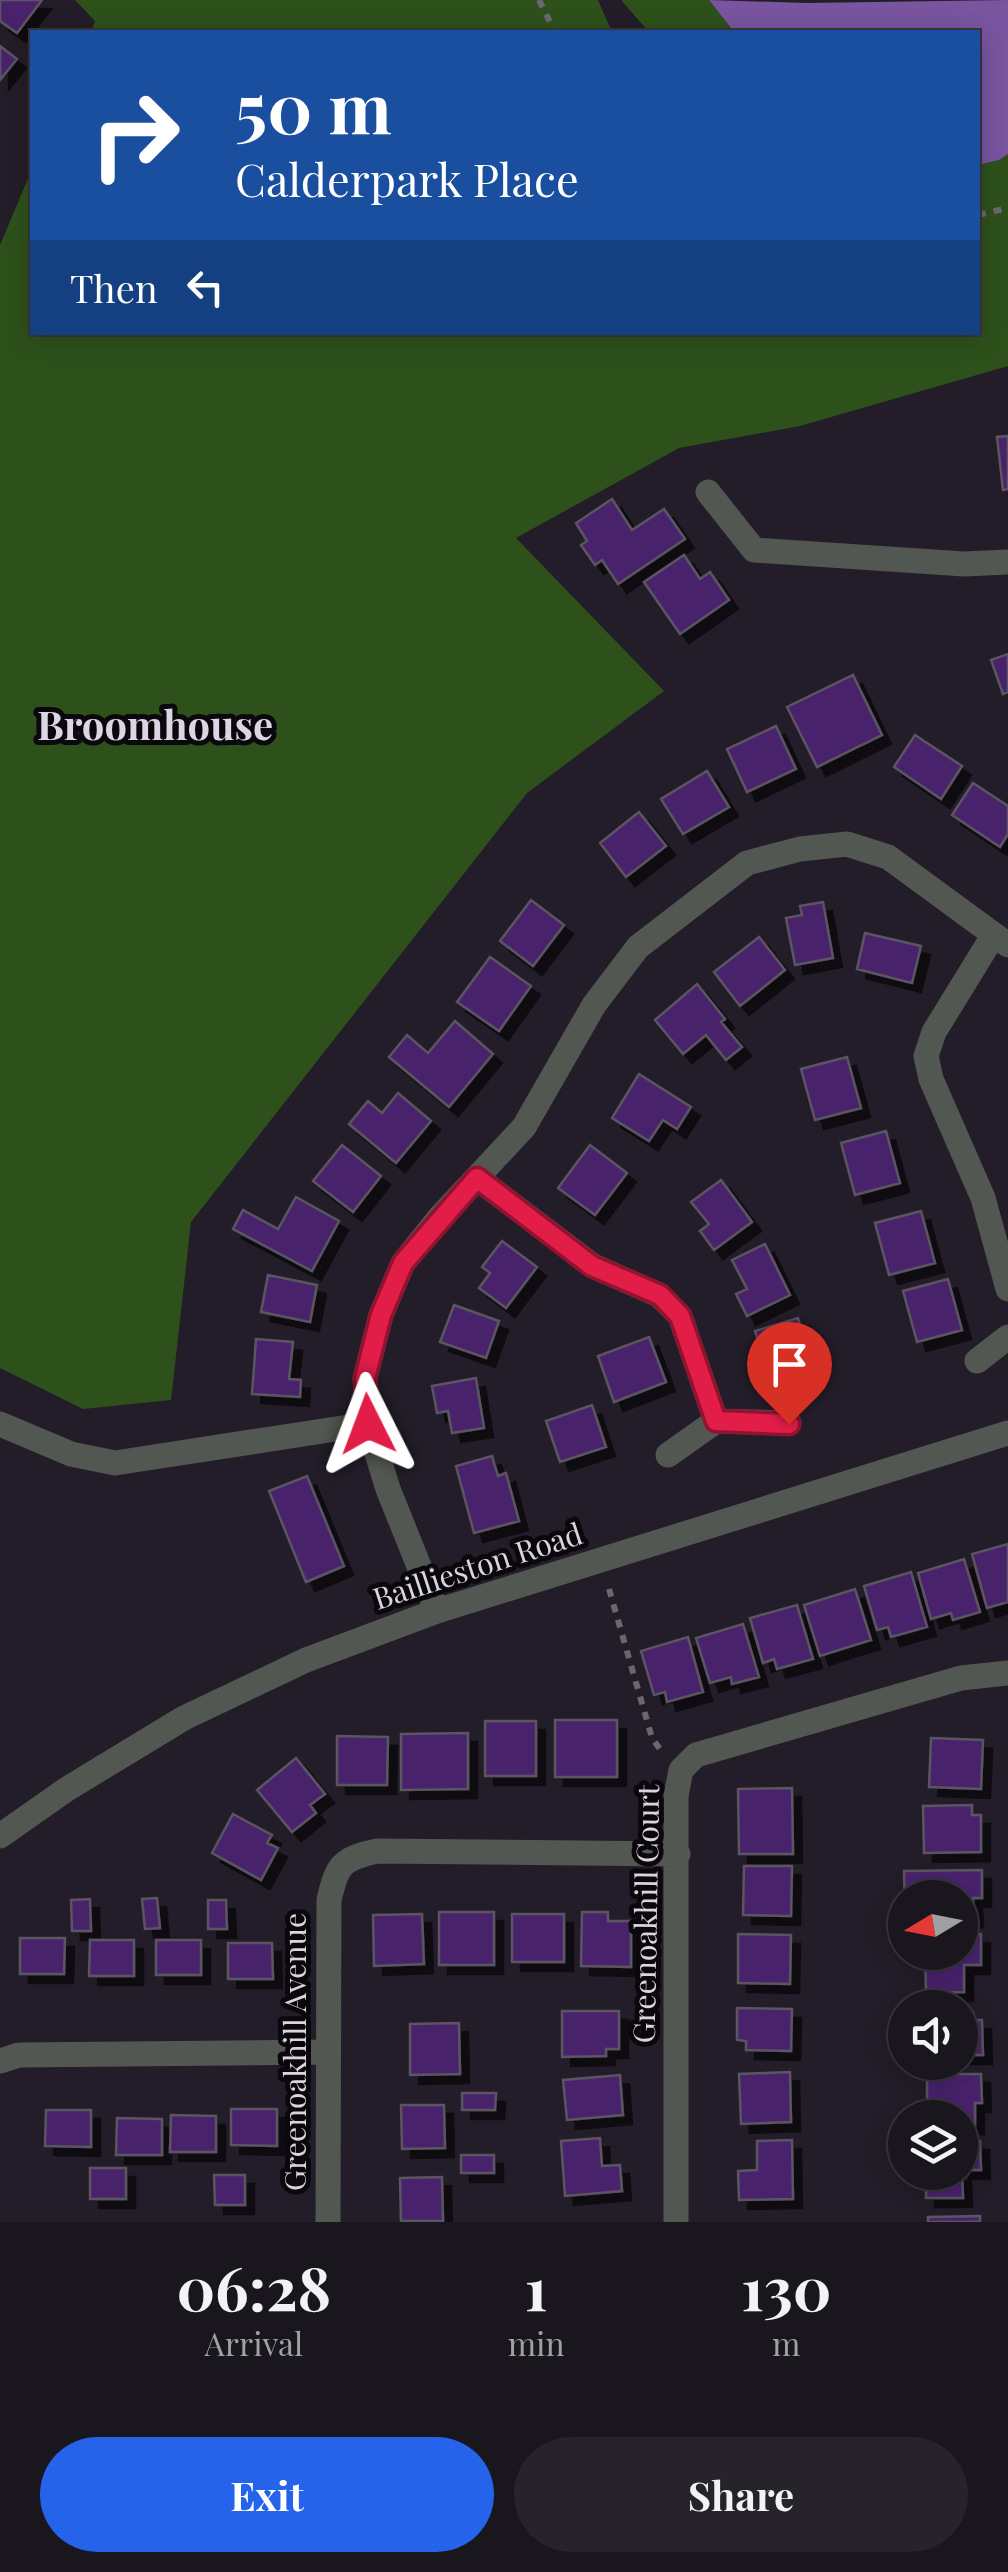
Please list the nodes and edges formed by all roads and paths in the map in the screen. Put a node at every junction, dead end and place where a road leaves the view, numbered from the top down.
1 (540, 0) edge
2 (554, 30) edge
3 (1008, 208) edge
4 (980, 215) edge
5 (708, 492) dead end
6 (1008, 562) edge
7 (1001, 940) edge
8 (477, 1178) junction
9 (1008, 1290) edge
10 (1008, 1338) edge
11 (977, 1362) dead end
12 (716, 1421) junction
13 (0, 1424) edge
14 (368, 1424) junction
15 (789, 1424) dead end
16 (1008, 1433) edge
17 (668, 1455) dead end
18 (602, 1562) junction
19 (437, 1612) junction
20 (1008, 1673) edge
21 (682, 1770) junction
22 (0, 1836) edge
23 (678, 1854) junction
24 (326, 2052) junction
25 (0, 2061) edge
26 (328, 2222) edge
27 (676, 2222) edge

1 - 2 path
3 - 4 path
5 - 6 street
7 - 8 street
7 - 9 street
8 - 12 street
8 - 14 street
10 - 11 street
12 - 15 street
12 - 17 street
13 - 14 street
14 - 19 street
16 - 18 street, Baillieston Road
18 - 19 street, Baillieston Road
18 - 21 path
19 - 22 street, Baillieston Road
20 - 21 street, Greenoakhill Court
21 - 23 street, Greenoakhill Court
23 - 24 street, Greenoakhill Avenue
23 - 27 street, Greenoakhill Court
24 - 25 street
24 - 26 street, Greenoakhill Avenue

